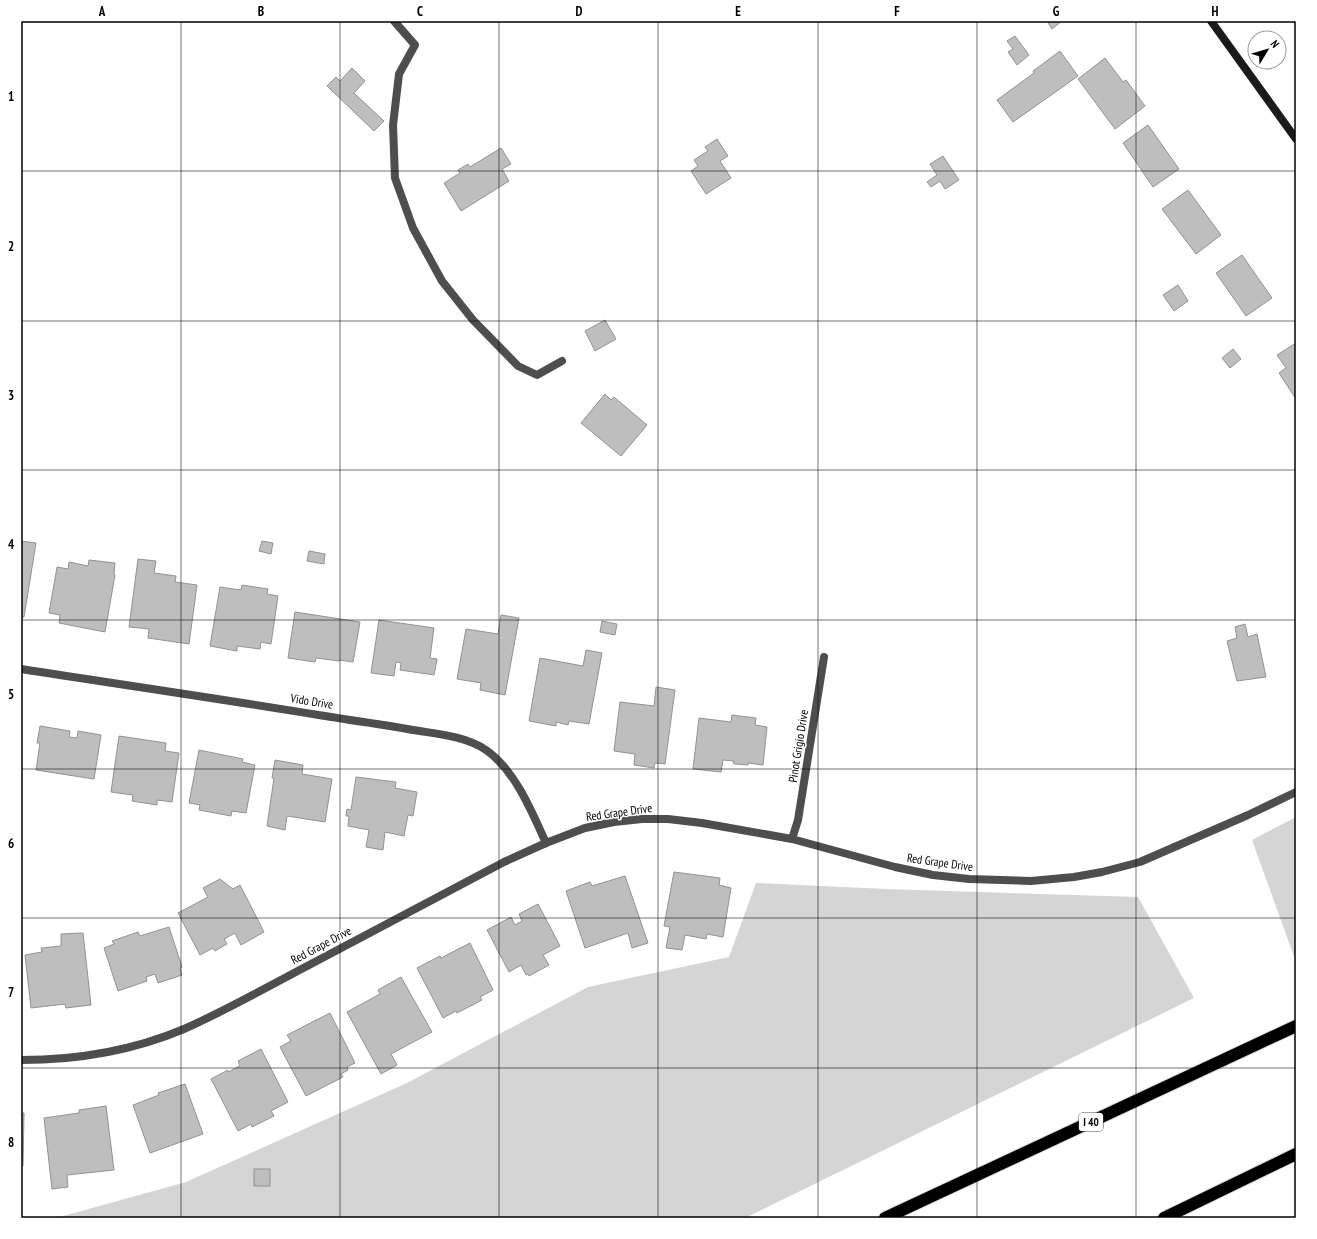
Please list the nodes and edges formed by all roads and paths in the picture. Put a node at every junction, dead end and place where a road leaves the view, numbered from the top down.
1 (394, 21) edge
2 (1211, 21) edge
3 (1296, 139) edge
4 (562, 361) dead end
5 (824, 657) dead end
6 (21, 669) edge
7 (1296, 792) edge
8 (792, 839) junction
9 (546, 843) junction
10 (1296, 1026) edge
11 (21, 1060) edge
12 (1296, 1154) edge
13 (885, 1218) edge
14 (1164, 1218) edge

1 - 4 street
2 - 3 main road
5 - 8 street, Pinot Grigio Drive
6 - 9 street, Vido Drive
7 - 8 street, Red Grape Drive
8 - 9 street, Red Grape Drive
9 - 11 street, Red Grape Drive
10 - 13 highway, I 40
12 - 14 highway

